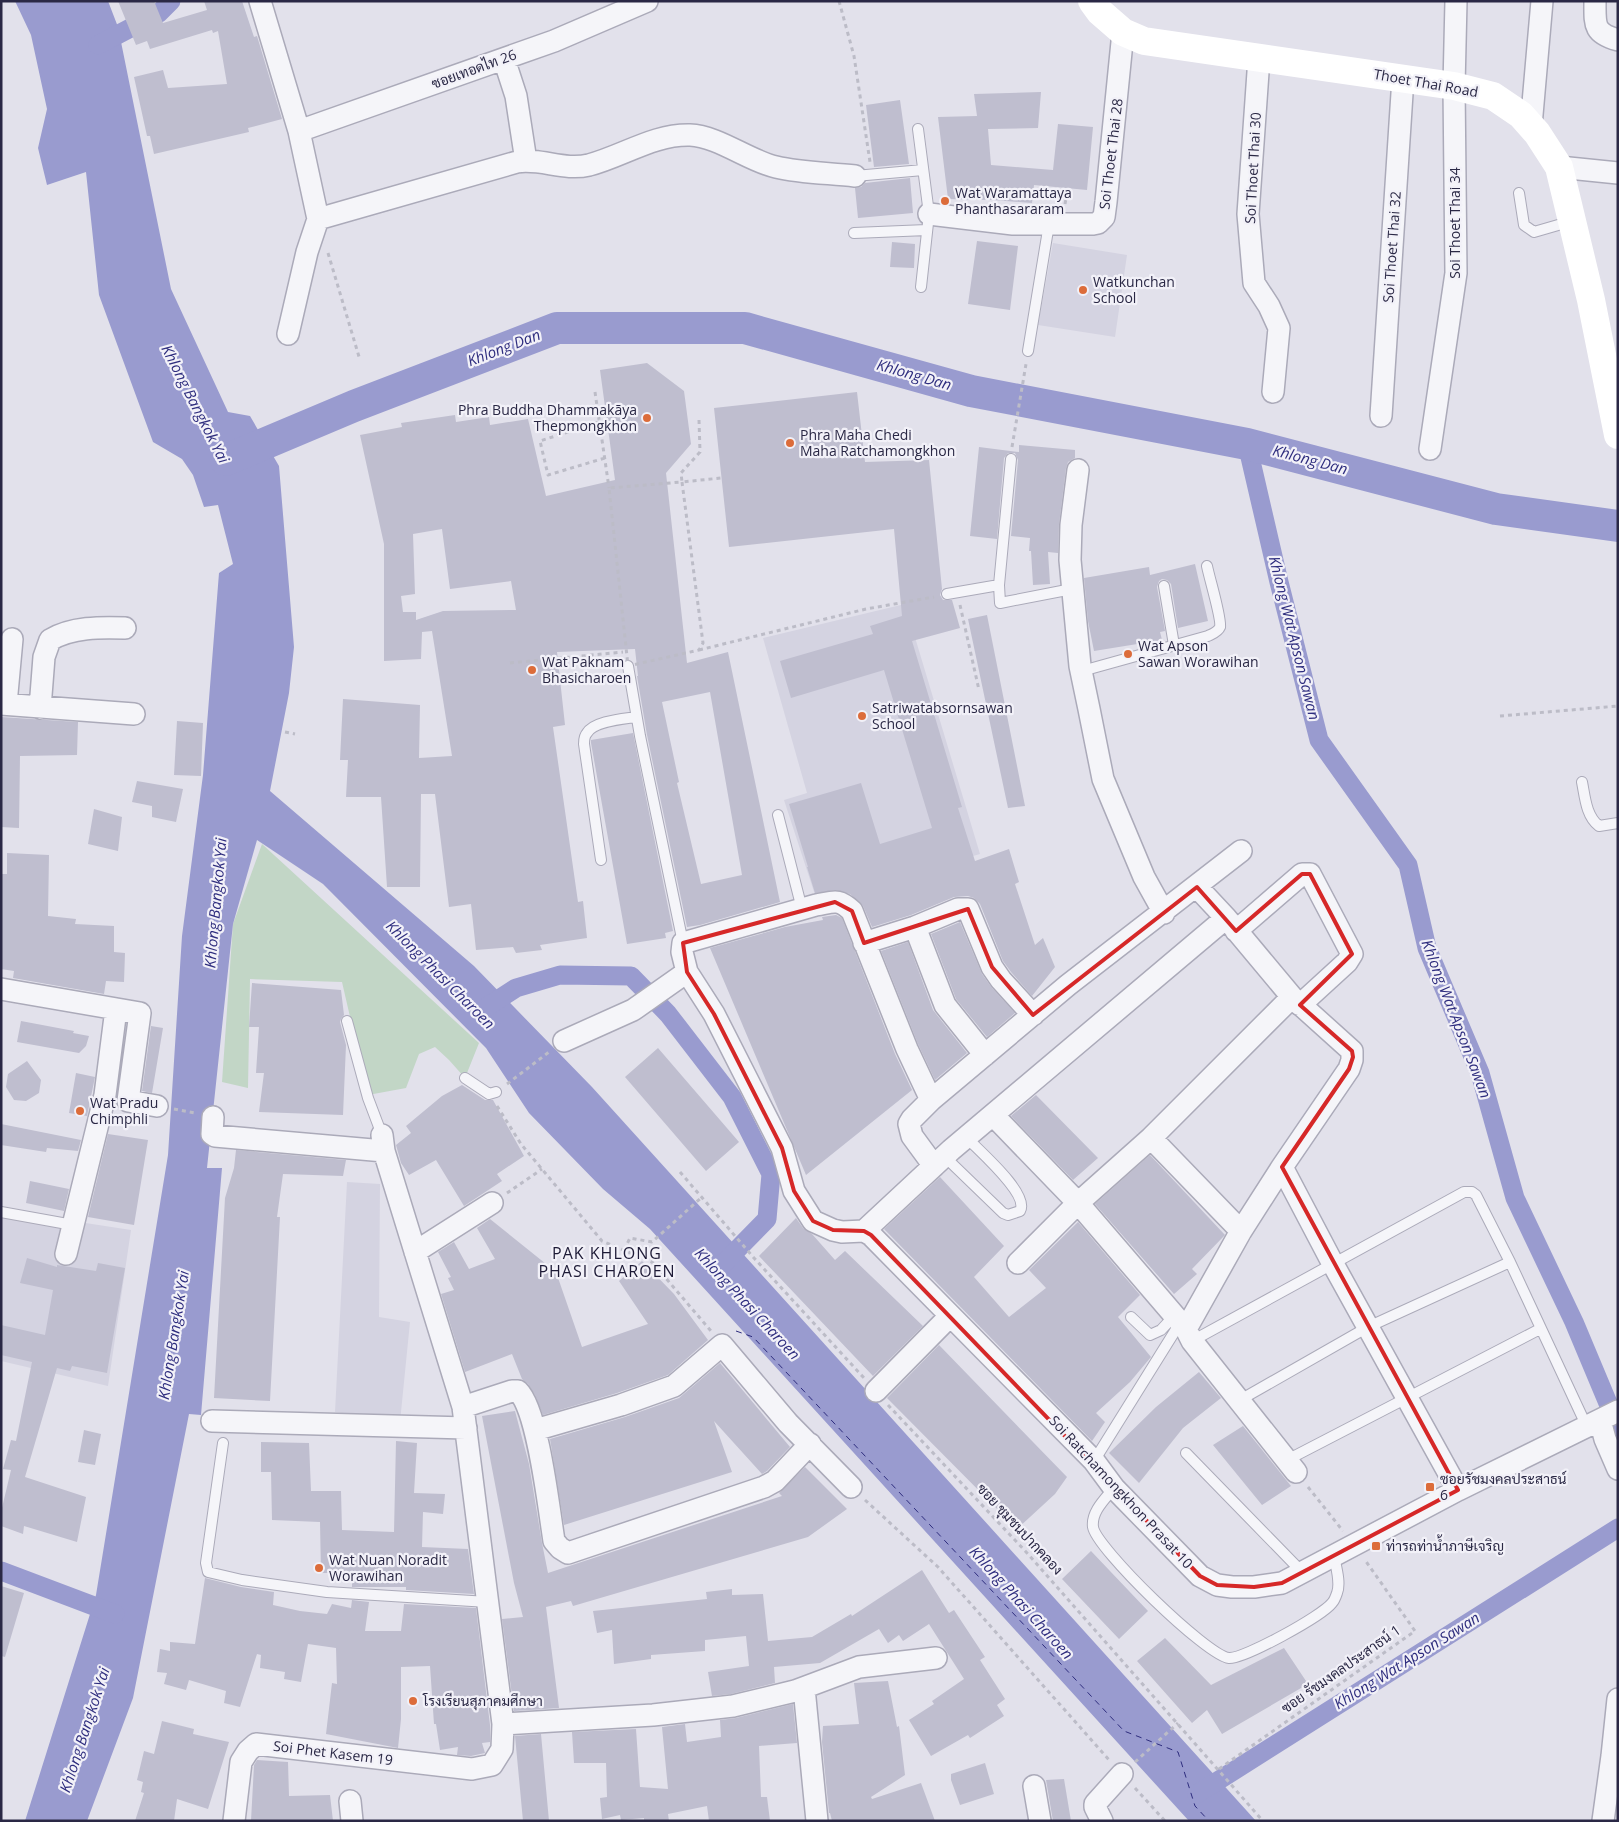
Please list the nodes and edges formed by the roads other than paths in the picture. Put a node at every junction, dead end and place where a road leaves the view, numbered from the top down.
1 (260, 1) edge
2 (647, 1) edge
3 (1092, 1) edge
4 (1456, 1) edge
5 (1542, 1) edge
6 (1596, 1) edge
7 (1123, 32) junction
8 (1618, 40) edge
9 (1258, 58) junction
10 (504, 59) junction
11 (1403, 78) junction
12 (1454, 86) junction
13 (1531, 126) junction
14 (918, 129) dead end
15 (299, 131) junction
16 (526, 160) junction
17 (1559, 167) junction
18 (923, 170) junction
19 (1618, 173) edge
20 (864, 175) joint
21 (1519, 192) dead end
22 (318, 219) junction
23 (1573, 221) junction
24 (928, 222) junction
25 (1048, 224) junction
26 (854, 232) dead end
27 (921, 287) dead end
28 (288, 334) dead end
29 (1028, 351) dead end
30 (1273, 392) dead end
31 (1381, 416) dead end
32 (1618, 435) edge
33 (1430, 449) dead end
34 (1011, 459) dead end
35 (1078, 470) dead end
36 (1207, 566) dead end
37 (999, 585) junction
38 (1164, 586) dead end
39 (1072, 589) junction
40 (947, 594) road end
41 (125, 628) dead end
42 (12, 639) dead end
43 (1174, 645) junction
44 (628, 666) road end
45 (1082, 671) junction
46 (4, 704) edge
47 (40, 708) junction
48 (134, 714) dead end
49 (636, 717) junction
50 (1582, 782) dead end
51 (778, 816) dead end
52 (1618, 823) edge
53 (1241, 851) dead end
54 (601, 860) dead end
55 (1197, 887) junction
56 (802, 909) junction
57 (1164, 913) junction
58 (1231, 924) junction
59 (915, 927) junction
60 (683, 943) junction
61 (864, 943) junction
62 (679, 978) junction
63 (1, 989) edge
64 (1296, 1001) junction
65 (116, 1009) junction
66 (1033, 1015) junction
67 (347, 1021) dead end
68 (564, 1040) road end
69 (985, 1055) junction
70 (465, 1078) dead end
71 (492, 1093) road end
72 (104, 1096) junction
73 (931, 1100) junction
74 (128, 1101) junction
75 (157, 1106) road end
76 (993, 1115) junction
77 (213, 1117) road end
78 (966, 1137) junction
79 (1151, 1138) junction
80 (383, 1143) junction
81 (939, 1161) junction
82 (1282, 1167) junction
83 (492, 1203) road end
84 (1078, 1204) junction
85 (1, 1212) edge
86 (73, 1225) junction
87 (864, 1231) junction
88 (1241, 1231) junction
89 (415, 1252) junction
90 (66, 1254) dead end
91 (1510, 1262) junction
92 (1018, 1263) dead end
93 (1333, 1264) junction
94 (950, 1316) junction
95 (1131, 1317) dead end
96 (1183, 1327) junction
97 (1368, 1327) junction
98 (1540, 1329) junction
99 (876, 1392) road end
100 (1407, 1397) junction
101 (1240, 1400) junction
102 (463, 1407) junction
103 (1603, 1419) edge
104 (212, 1421) dead end
105 (466, 1428) junction
106 (535, 1430) junction
107 (223, 1443) dead end
108 (810, 1444) junction
109 (1186, 1453) dead end
110 (1094, 1462) junction
111 (1292, 1466) joint
112 (1618, 1470) edge
113 (851, 1487) road end
114 (1114, 1488) junction
115 (1458, 1490) junction
116 (1334, 1556) junction
117 (1302, 1572) junction
118 (488, 1602) junction
119 (936, 1658) dead end
120 (804, 1688) junction
121 (1618, 1699) edge
122 (504, 1724) junction
123 (1122, 1774) road end
124 (1034, 1786) dead end
125 (234, 1821) edge
126 (817, 1821) edge
127 (1040, 1821) edge
128 (1102, 1821) edge
129 (1603, 1821) edge

1 - 15 street
2 - 10 street, ซอยเทอดไท 26
3 - 7 main road, Thoet Thai Road
4 - 12 street, Soi Thoet Thai 34
5 - 13 street
6 - 8 street
7 - 9 main road, Thoet Thai Road
7 - 25 street, Soi Thoet Thai 28
9 - 11 main road, Thoet Thai Road
9 - 30 street, Soi Thoet Thai 30
10 - 15 street, ซอยเทอดไท 26
10 - 16 street
11 - 12 main road, Thoet Thai Road
11 - 31 street, Soi Thoet Thai 32
12 - 13 main road, Thoet Thai Road
12 - 33 street, Soi Thoet Thai 34
13 - 17 main road, Thoet Thai Road
14 - 18 lane
15 - 22 street
16 - 20 street
16 - 22 street
17 - 19 street
17 - 23 main road, Thoet Thai Road
18 - 20 lane
18 - 24 lane
21 - 23 lane
22 - 28 street
23 - 32 main road, Thoet Thai Road
24 - 25 street, Soi Thoet Thai 28
24 - 26 lane
24 - 27 lane
25 - 29 lane
34 - 37 lane
35 - 39 street
36 - 43 lane
37 - 39 lane
37 - 40 lane
38 - 43 lane
39 - 45 street
41 - 47 street
42 - 46 street
43 - 45 lane
44 - 49 lane
45 - 57 street
46 - 47 street
47 - 48 street
49 - 54 lane
49 - 60 lane
50 - 52 lane
51 - 56 lane
53 - 55 street
55 - 57 street
55 - 58 street
56 - 60 street
56 - 61 street
57 - 66 street
58 - 64 street
58 - 64 street
58 - 76 street
59 - 61 street
59 - 66 street
59 - 69 street
60 - 62 street
61 - 73 street
62 - 68 street
62 - 87 street
63 - 65 street
64 - 79 street
64 - 82 street
65 - 72 street
65 - 74 street
66 - 69 street
67 - 80 lane
69 - 73 street
70 - 71 lane
72 - 74 street
72 - 86 street
73 - 81 street
74 - 75 street
76 - 78 street
76 - 84 street
77 - 80 street
78 - 81 street
78 - 81 lane
79 - 84 street
79 - 88 street
80 - 89 street
81 - 87 street
82 - 88 street
82 - 93 street
83 - 89 street
84 - 92 street
84 - 96 street
85 - 86 lane
86 - 90 street
87 - 94 street, Soi Ratchamongkhon Prasat 10
88 - 96 street
89 - 102 street
91 - 93 lane
91 - 97 lane
91 - 98 lane
93 - 96 lane
93 - 97 street
94 - 99 street
94 - 110 street, Soi Ratchamongkhon Prasat 10
95 - 96 lane
96 - 101 street
96 - 110 lane
97 - 100 street
97 - 101 lane
98 - 100 lane
98 - 103 lane
100 - 111 lane
100 - 115 street
101 - 111 street
102 - 105 street
102 - 106 street
103 - 112 street
103 - 115 street, Soi Ratchamongkhon Prasat 10
104 - 105 street
105 - 118 street
106 - 108 street
106 - 108 street
107 - 118 lane
108 - 113 street
109 - 117 lane
110 - 114 street, Soi Ratchamongkhon Prasat 10
114 - 116 lane
114 - 117 street, Soi Ratchamongkhon Prasat 10
115 - 116 street, Soi Ratchamongkhon Prasat 10
116 - 117 street, Soi Ratchamongkhon Prasat 10
118 - 122 street
119 - 120 street
120 - 122 street
120 - 126 street
121 - 129 street
122 - 125 street, Soi Phet Kasem 19
123 - 128 street
124 - 127 street

